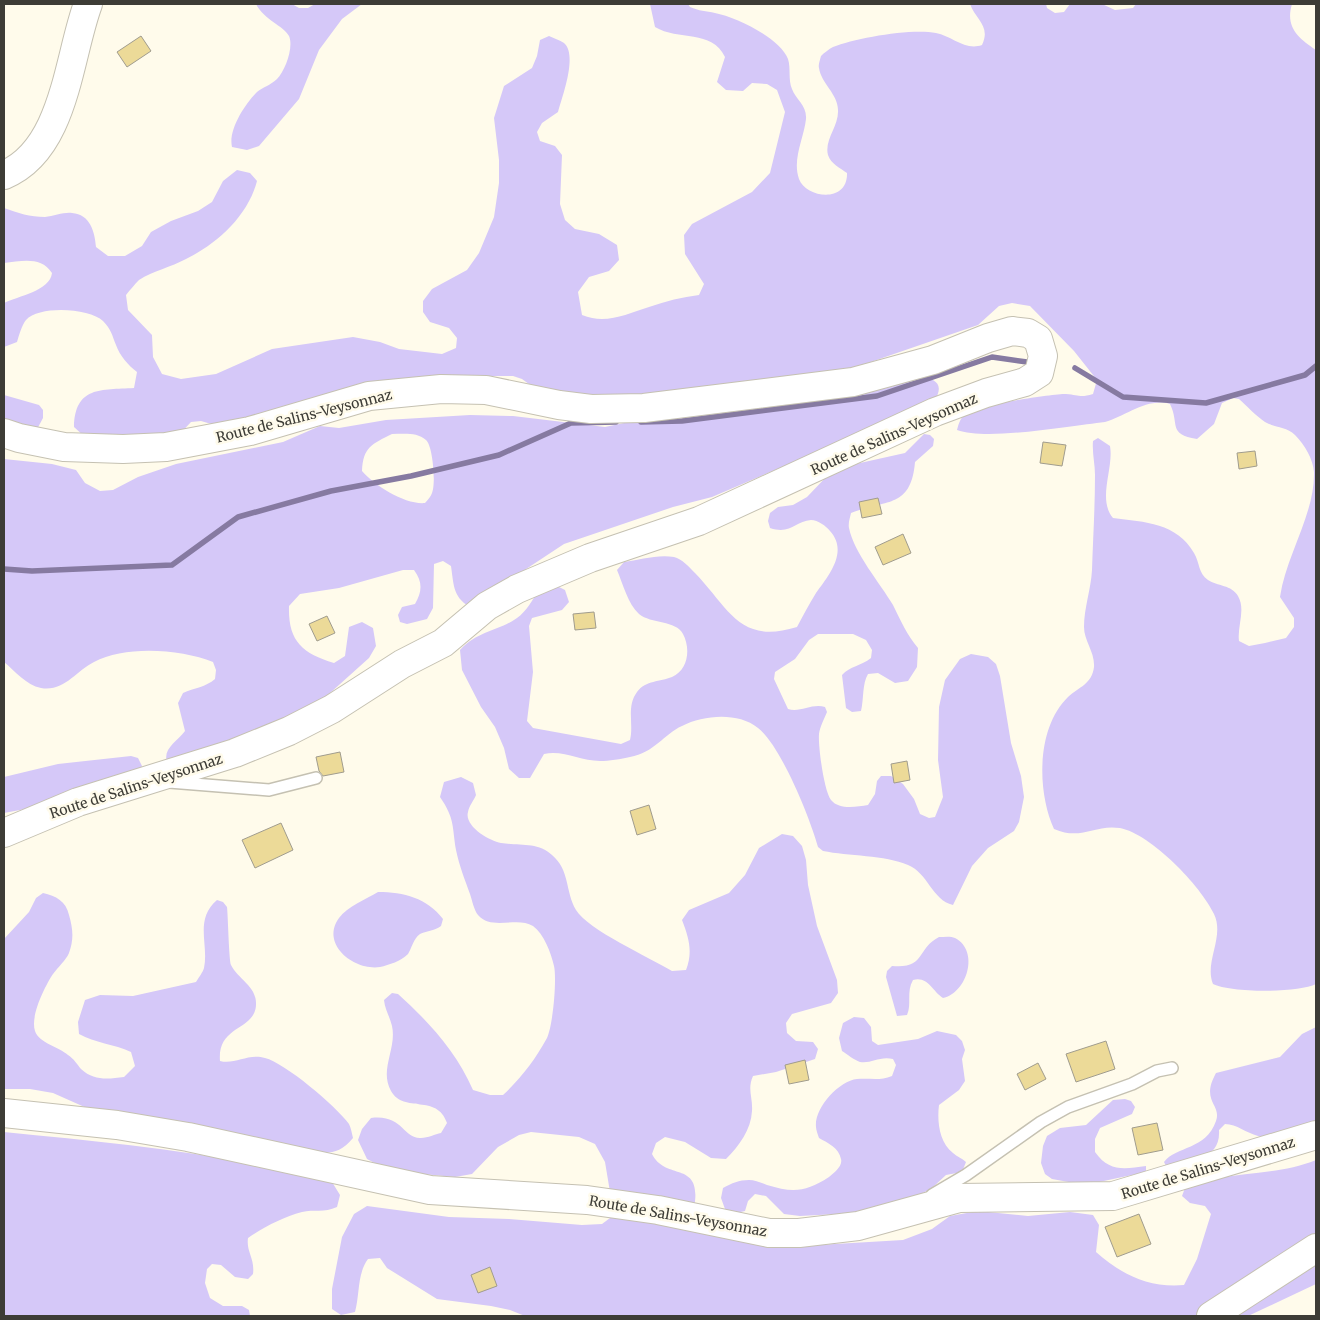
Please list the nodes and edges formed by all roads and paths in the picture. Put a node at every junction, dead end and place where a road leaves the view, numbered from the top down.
1 (88, 4) edge
2 (4, 175) edge
3 (4, 433) edge
4 (159, 776) junction
5 (316, 778) dead end
6 (4, 833) edge
7 (1172, 1068) dead end
8 (4, 1114) edge
9 (1316, 1135) edge
10 (924, 1206) junction
11 (1316, 1248) edge
12 (1211, 1316) edge

1 - 2 street
3 - 4 street, Route de Salins-Veysonnaz
4 - 5 lane
4 - 6 street, Route de Salins-Veysonnaz
7 - 10 lane
8 - 10 street, Route de Salins-Veysonnaz
9 - 10 street, Route de Salins-Veysonnaz
11 - 12 street

